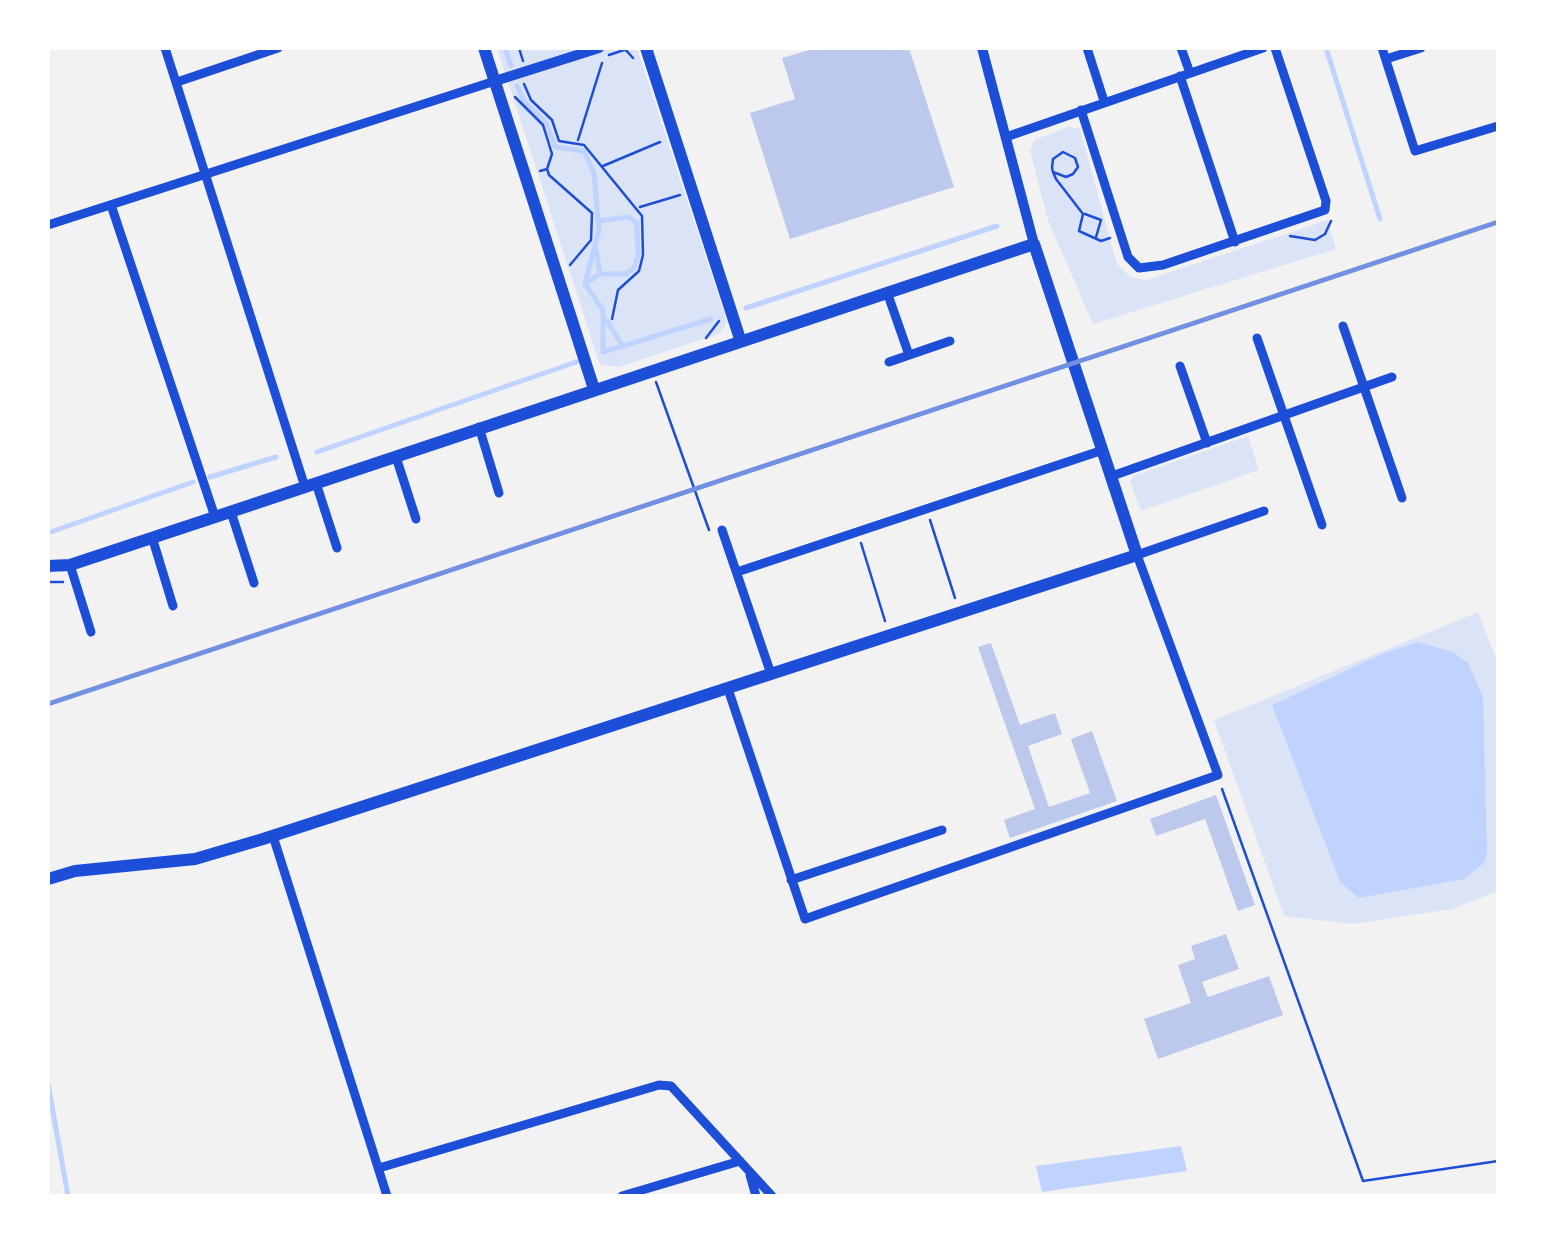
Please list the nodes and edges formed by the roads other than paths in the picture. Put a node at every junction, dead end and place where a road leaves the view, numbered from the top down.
1 (165, 48) edge
2 (278, 48) edge
3 (484, 48) edge
4 (646, 48) edge
5 (982, 48) edge
6 (1087, 48) edge
7 (1181, 48) edge
8 (1263, 48) edge
9 (1276, 48) edge
10 (1382, 48) edge
11 (1421, 48) edge
12 (601, 52) edge
13 (1386, 59) junction
14 (1185, 75) junction
15 (495, 81) junction
16 (177, 82) junction
17 (1104, 101) junction
18 (1080, 110) junction
19 (1498, 126) edge
20 (1006, 137) junction
21 (207, 174) junction
22 (111, 204) junction
23 (48, 226) edge
24 (1236, 242) junction
25 (1034, 244) junction
26 (887, 292) junction
27 (1343, 326) dead end
28 (1257, 338) dead end
29 (740, 339) junction
30 (950, 341) dead end
31 (910, 355) junction
32 (889, 362) dead end
33 (1180, 366) dead end
34 (1392, 378) dead end
35 (1363, 388) junction
36 (594, 389) junction
37 (1284, 415) junction
38 (479, 427) junction
39 (1207, 443) junction
40 (1103, 450) junction
41 (396, 456) junction
42 (1112, 476) junction
43 (310, 485) junction
44 (500, 493) dead end
45 (1402, 498) dead end
46 (1264, 511) dead end
47 (231, 512) junction
48 (214, 518) junction
49 (416, 519) dead end
50 (1322, 525) dead end
51 (722, 530) dead end
52 (152, 538) junction
53 (337, 548) dead end
54 (1137, 555) junction
55 (70, 565) junction
56 (48, 566) edge
57 (736, 572) junction
58 (254, 583) dead end
59 (173, 606) dead end
60 (91, 632) dead end
61 (772, 674) junction
62 (728, 688) junction
63 (942, 830) dead end
64 (272, 836) junction
65 (48, 879) edge
66 (791, 880) junction
67 (744, 1165) junction
68 (379, 1168) junction
69 (662, 1185) junction
70 (388, 1196) edge
71 (622, 1196) edge
72 (665, 1196) edge
73 (756, 1196) edge
74 (772, 1196) edge

1 - 16 street
2 - 16 street
3 - 15 main road
4 - 29 main road
5 - 20 street
6 - 17 street
7 - 14 street
8 - 14 street
9 - 24 street
10 - 13 street
11 - 13 street
12 - 15 street
13 - 19 street
14 - 17 street
14 - 24 street
15 - 21 street
15 - 36 main road
16 - 21 street
17 - 18 street
18 - 20 street
18 - 24 street
20 - 25 street
21 - 22 street
21 - 43 street
22 - 23 street
22 - 48 street
25 - 26 main road
25 - 40 main road
26 - 29 main road
26 - 31 street
27 - 35 street
28 - 37 street
29 - 36 main road
30 - 31 street
31 - 32 street
33 - 39 street
34 - 35 street
35 - 37 street
35 - 45 street
36 - 38 main road
37 - 39 street
37 - 50 street
38 - 41 main road
38 - 44 street
39 - 42 street
40 - 42 main road
40 - 57 street
41 - 43 main road
41 - 49 street
42 - 54 main road
43 - 47 main road
43 - 53 street
46 - 54 street
47 - 48 main road
47 - 58 street
48 - 52 main road
51 - 57 street
52 - 55 main road
52 - 59 street
54 - 61 main road
54 - 66 street
55 - 56 main road
55 - 60 street
57 - 61 street
61 - 62 main road
62 - 64 main road
62 - 66 street
63 - 66 street
64 - 65 main road
64 - 68 street
67 - 68 street
67 - 69 street
67 - 73 street
67 - 74 street
68 - 70 street
69 - 71 street
69 - 72 street

